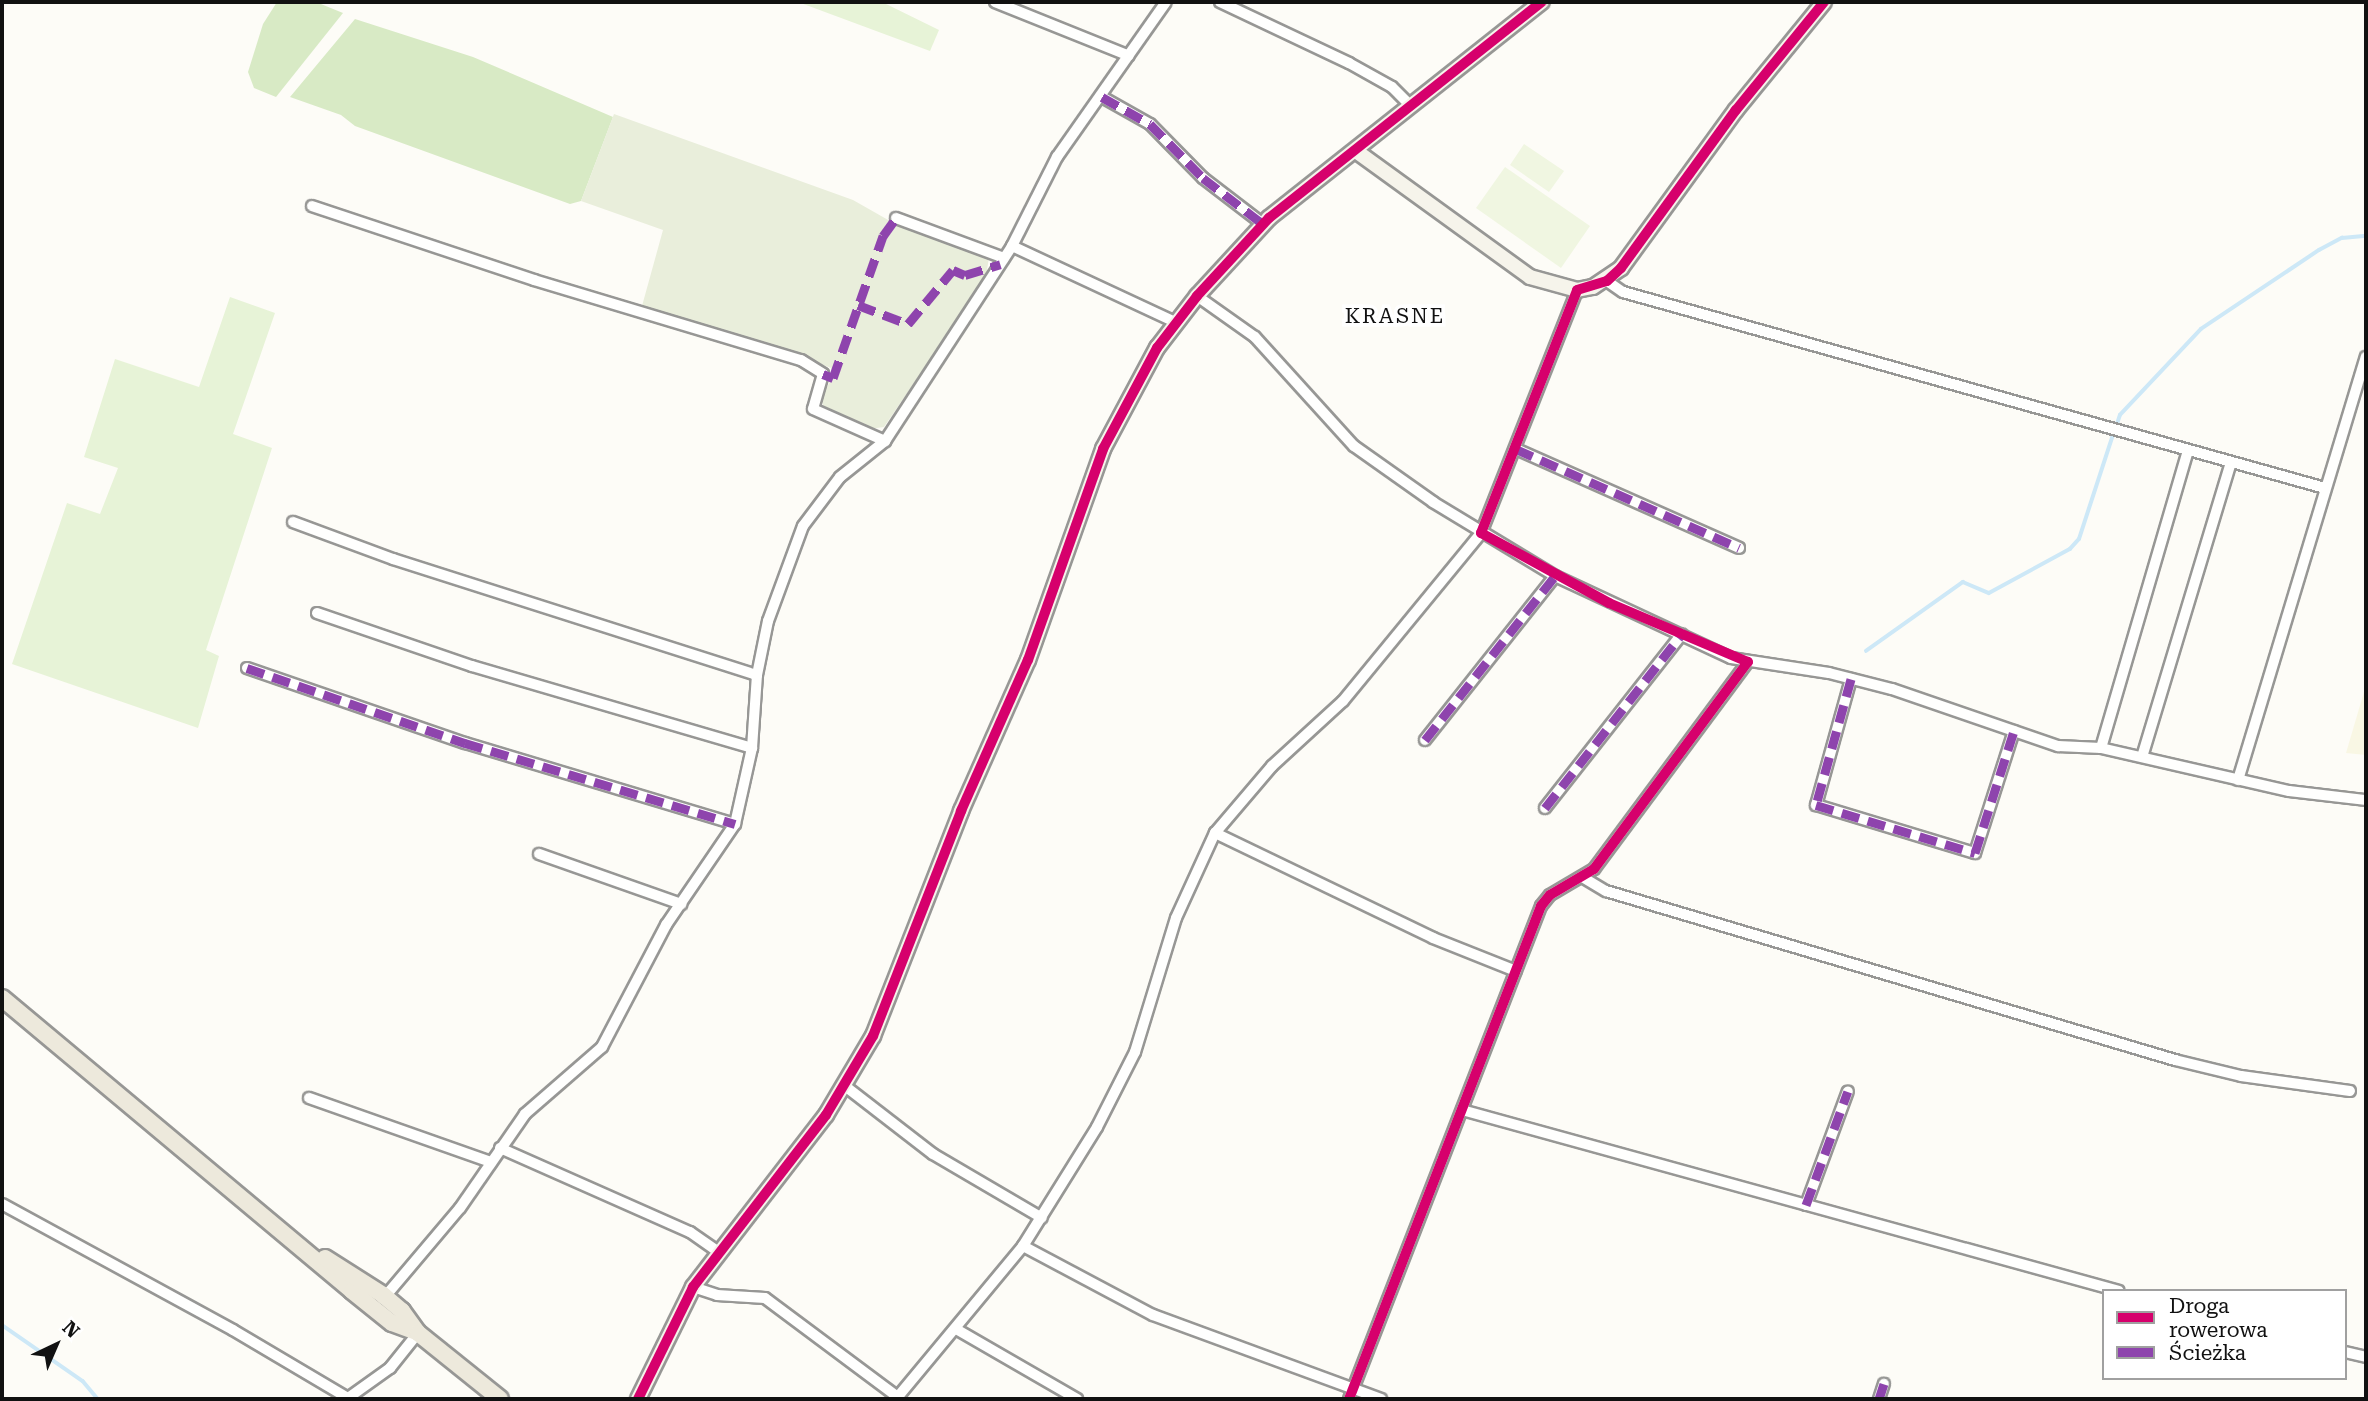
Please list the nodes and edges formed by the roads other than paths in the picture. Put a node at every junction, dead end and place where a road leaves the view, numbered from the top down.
1 (995, 2) edge
2 (1166, 2) edge
3 (1220, 2) edge
4 (1542, 2) edge
5 (1824, 2) edge
6 (1129, 56) junction
7 (1102, 97) junction
8 (1411, 107) junction
9 (1356, 151) junction
10 (312, 206) dead end
11 (895, 218) dead end
12 (1263, 224) junction
13 (1012, 246) junction
14 (1004, 258) junction
15 (1607, 281) junction
16 (1577, 290) junction
17 (1197, 296) junction
18 (1175, 322) junction
19 (2366, 356) edge
20 (885, 441) junction
21 (1516, 449) junction
22 (2188, 450) junction
23 (2231, 462) junction
24 (2325, 488) junction
25 (293, 522) dead end
26 (1481, 533) junction
27 (1739, 548) dead end
28 (1555, 576) junction
29 (317, 613) dead end
30 (1682, 634) junction
31 (1748, 662) junction
32 (247, 668) dead end
33 (757, 675) junction
34 (1851, 679) junction
35 (2014, 731) junction
36 (1425, 740) dead end
37 (752, 748) junction
38 (2101, 748) junction
39 (2142, 757) junction
40 (2238, 780) junction
41 (2366, 800) edge
42 (1545, 808) dead end
43 (734, 824) junction
44 (1215, 833) junction
45 (539, 854) dead end
46 (1584, 878) junction
47 (681, 904) junction
48 (1516, 971) junction
49 (2, 998) edge
50 (2, 1012) edge
51 (60, 1049) junction
52 (845, 1086) junction
53 (1848, 1091) dead end
54 (2350, 1091) dead end
55 (309, 1098) dead end
56 (1462, 1110) junction
57 (500, 1148) junction
58 (491, 1162) junction
59 (2, 1205) edge
60 (1806, 1205) junction
61 (1042, 1218) junction
62 (1023, 1246) junction
63 (307, 1249) junction
64 (717, 1251) junction
65 (693, 1287) junction
66 (2112, 1289) edge
67 (352, 1291) junction
68 (383, 1295) junction
69 (386, 1318) junction
70 (956, 1329) junction
71 (417, 1332) junction
72 (2347, 1352) edge
73 (2366, 1357) edge
74 (1884, 1384) dead end
75 (1351, 1394) edge
76 (897, 1398) edge
77 (348, 1399) edge
78 (500, 1399) edge
79 (638, 1399) edge
80 (1077, 1399) edge
81 (1381, 1399) edge
82 (1879, 1399) edge

1 - 6 street
2 - 6 street
3 - 8 street
4 - 8 street
5 - 15 street
6 - 7 street
7 - 12 street
7 - 13 street
8 - 9 street
9 - 12 street
9 - 16 street
10 - 20 street
11 - 14 street
12 - 17 street
13 - 14 street
13 - 18 street
14 - 20 street
15 - 16 street
15 - 22 street
16 - 21 street
17 - 18 street
17 - 26 street
18 - 52 street
19 - 24 street
20 - 33 street
21 - 26 street
21 - 27 street
22 - 23 street
22 - 38 street
23 - 24 street
23 - 39 street
24 - 40 street
25 - 33 street
26 - 28 street
26 - 44 street
28 - 30 street
28 - 36 street
29 - 37 street
30 - 31 street
30 - 42 street
31 - 34 street
31 - 46 street
32 - 43 street
33 - 37 street
34 - 35 street
34 - 35 street
35 - 38 street
37 - 43 street
38 - 39 street
39 - 40 street
40 - 41 street
43 - 47 street
44 - 48 street
44 - 61 street
45 - 47 street
46 - 48 street
46 - 54 street
47 - 57 street
48 - 56 street
49 - 51 main road
50 - 51 main road
51 - 63 main road
52 - 61 street
52 - 64 street
53 - 60 street
55 - 58 street
56 - 60 street
56 - 75 street
57 - 58 street
57 - 64 street
58 - 68 street
59 - 77 street
60 - 66 street
61 - 62 street
62 - 70 street
62 - 75 street
63 - 67 main road
63 - 68 main road
64 - 65 street
65 - 76 street
65 - 79 street
67 - 68 street
67 - 69 main road
68 - 69 street
68 - 71 main road
69 - 71 main road
70 - 76 street
70 - 80 street
71 - 77 street
71 - 78 main road
72 - 73 street
74 - 82 street
75 - 81 street

